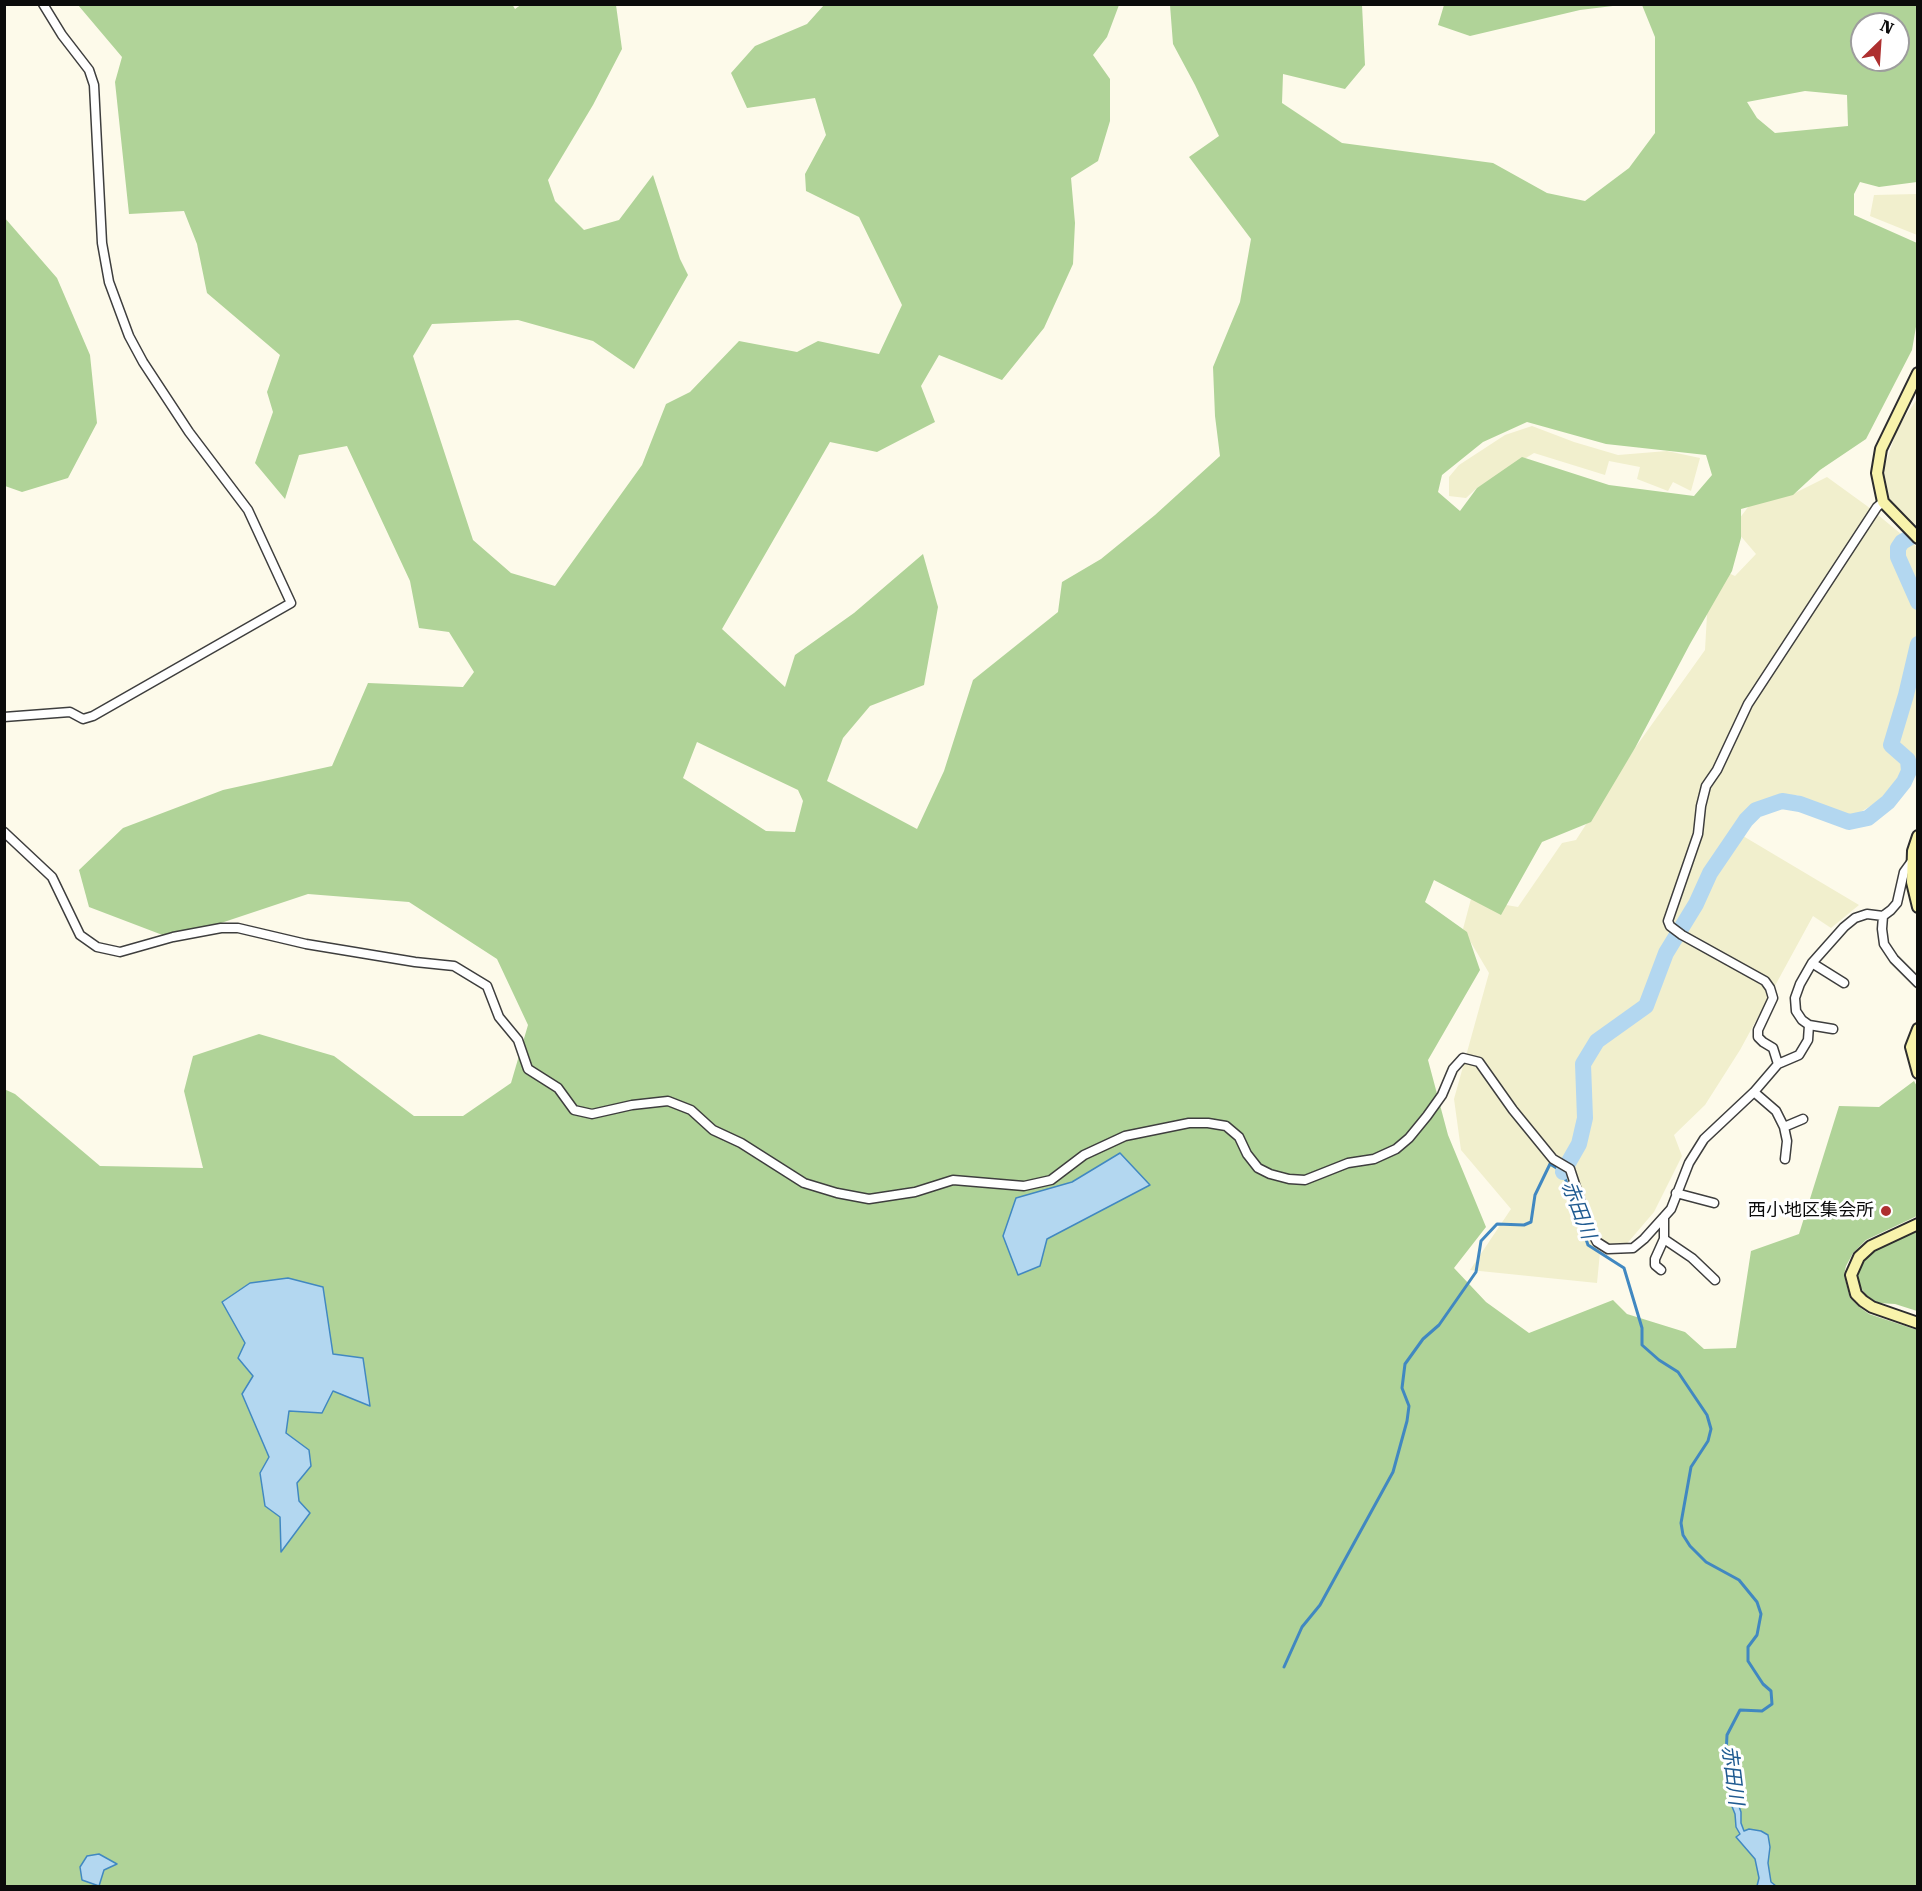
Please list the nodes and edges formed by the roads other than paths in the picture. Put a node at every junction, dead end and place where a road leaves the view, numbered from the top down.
1 (43, 4) edge
2 (1917, 373) edge
3 (1883, 502) junction
4 (1917, 538) edge
5 (4, 717) edge
6 (4, 832) edge
7 (1917, 836) edge
8 (1912, 861) junction
9 (1917, 907) edge
10 (1882, 916) junction
11 (1812, 963) junction
12 (1844, 982) dead end
13 (1917, 983) edge
14 (1809, 1025) junction
15 (1833, 1029) dead end
16 (1917, 1029) edge
17 (1778, 1064) junction
18 (1917, 1073) edge
19 (1754, 1092) junction
20 (1803, 1119) dead end
21 (1784, 1127) junction
22 (1785, 1159) dead end
23 (1676, 1193) junction
24 (1714, 1203) dead end
25 (1665, 1217) junction
26 (1917, 1224) edge
27 (1664, 1239) junction
28 (1661, 1270) dead end
29 (1715, 1280) dead end
30 (1917, 1323) edge

1 - 5 street
2 - 3 main road
3 - 4 main road
3 - 17 street
6 - 25 street
7 - 8 main road
8 - 9 main road
8 - 10 street
10 - 11 street
10 - 13 street
11 - 12 street
11 - 14 street
14 - 15 street
14 - 17 street
16 - 18 main road
17 - 19 street
19 - 21 street
19 - 23 street
20 - 21 street
21 - 22 street
23 - 24 street
23 - 25 street
25 - 27 street
26 - 30 main road
27 - 28 street
27 - 29 street

